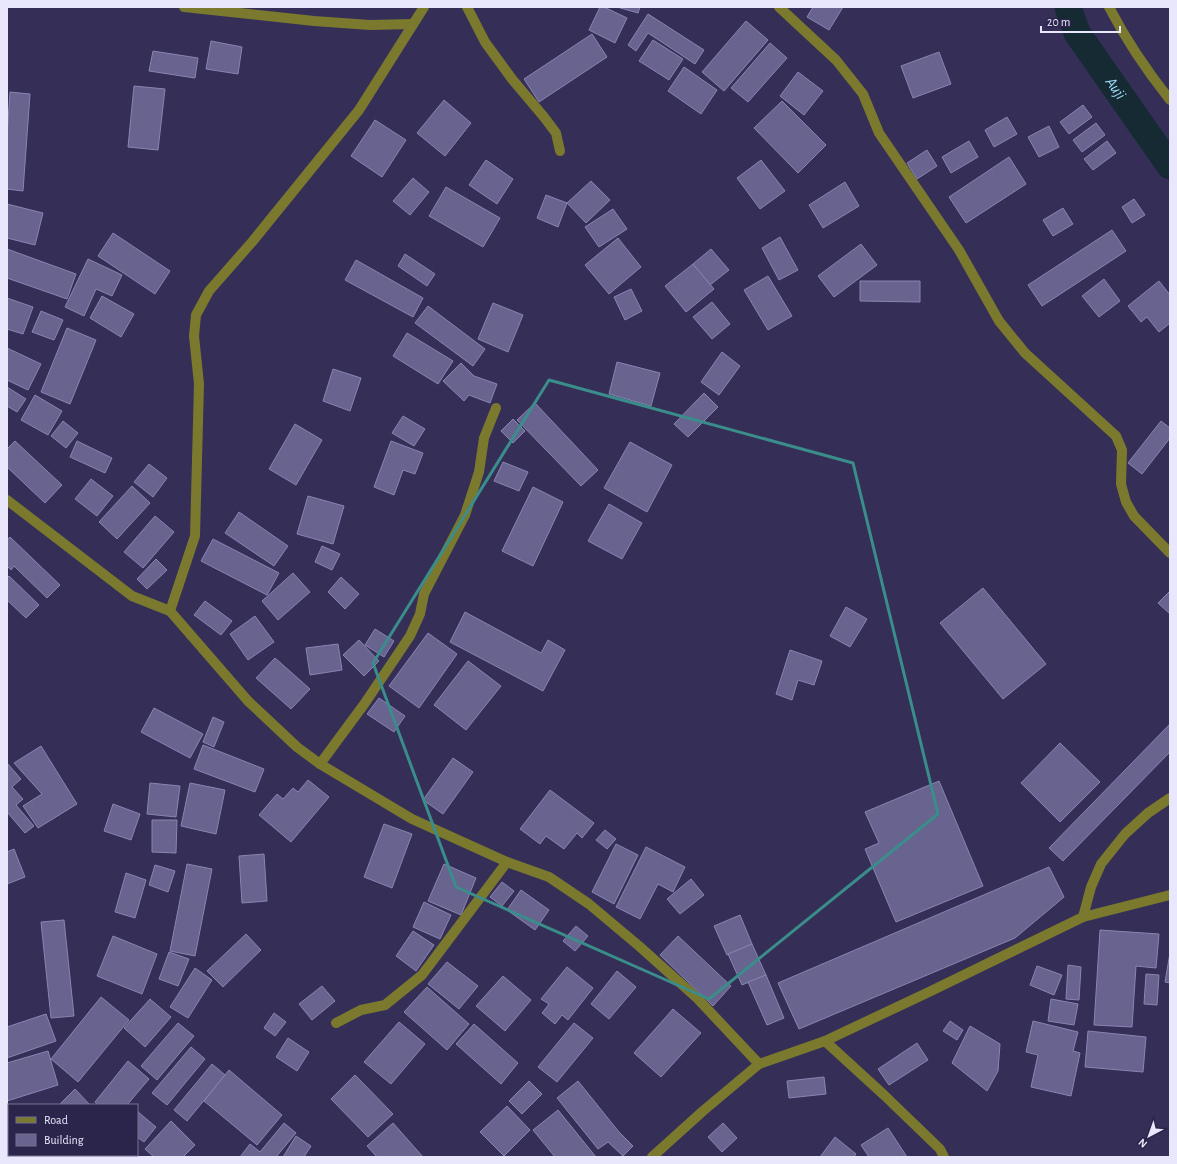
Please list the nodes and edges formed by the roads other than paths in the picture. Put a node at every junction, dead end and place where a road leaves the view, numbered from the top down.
1 (184, 7) edge
2 (424, 7) edge
3 (467, 7) edge
4 (779, 7) edge
5 (1108, 7) edge
6 (413, 24) junction
7 (1170, 100) edge
8 (560, 150) dead end
9 (496, 408) dead end
10 (7, 500) edge
11 (1170, 554) edge
12 (170, 611) junction
13 (320, 764) junction
14 (1170, 798) edge
15 (507, 862) junction
16 (1170, 895) edge
17 (1083, 917) junction
18 (336, 1022) dead end
19 (825, 1041) junction
20 (759, 1064) junction
21 (652, 1157) edge
22 (944, 1157) edge

1 - 6 street
2 - 6 street
3 - 8 street
4 - 11 street
5 - 7 street
6 - 12 street
9 - 13 street
10 - 12 street
12 - 13 street
13 - 15 street
14 - 17 street
15 - 18 street
15 - 20 street
16 - 17 street
17 - 19 street
19 - 20 street
19 - 22 street
20 - 21 street

